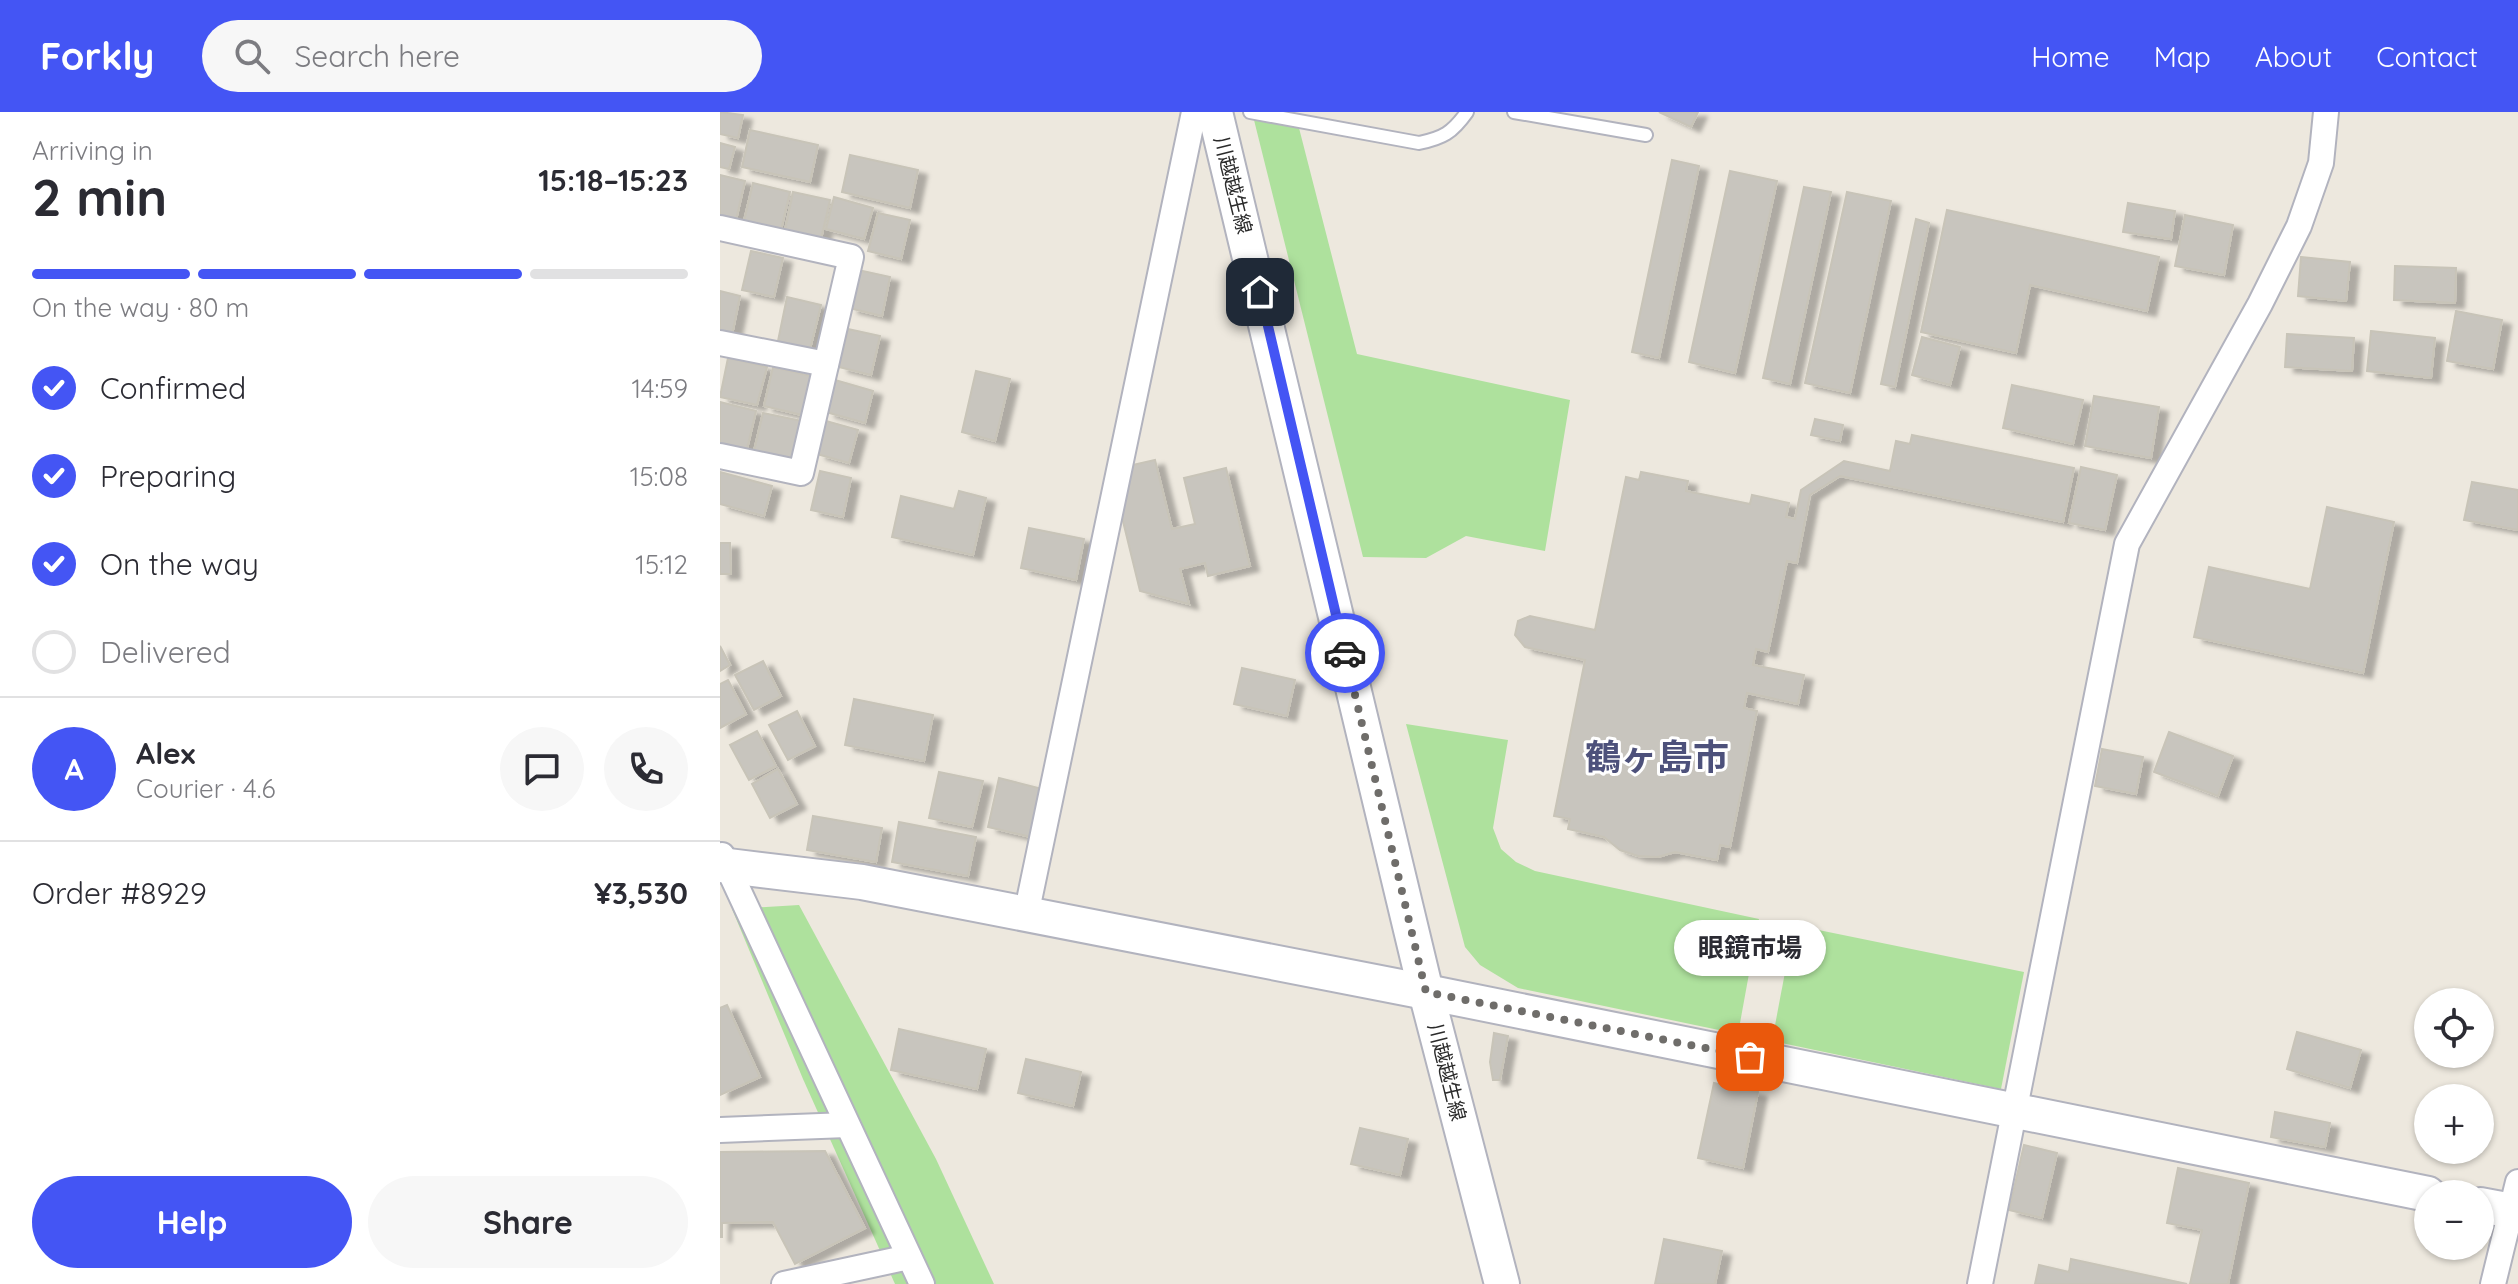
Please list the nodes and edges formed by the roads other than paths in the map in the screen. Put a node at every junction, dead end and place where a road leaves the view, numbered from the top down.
1 (1194, 112) edge
2 (1215, 112) edge
3 (1250, 112) edge
4 (1467, 112) edge
5 (1514, 112) edge
6 (2326, 112) edge
7 (1646, 135) dead end
8 (720, 228) edge
9 (720, 343) edge
10 (826, 364) junction
11 (720, 456) edge
12 (722, 860) edge
13 (1026, 915) junction
14 (1426, 992) junction
15 (2016, 1110) junction
16 (847, 1125) junction
17 (720, 1130) edge
18 (2414, 1191) edge
19 (2507, 1203) edge
20 (909, 1257) junction
21 (784, 1284) edge
22 (922, 1284) edge
23 (1502, 1284) edge
24 (1980, 1284) edge
25 (2493, 1284) edge

1 - 13 street
2 - 14 street, 川越越生線
3 - 4 lane
5 - 7 lane
6 - 15 street
8 - 10 street
9 - 10 street
10 - 11 street
12 - 13 street
12 - 16 street
13 - 14 street
14 - 15 street
14 - 23 street, 川越越生線
15 - 18 street
15 - 24 street
16 - 17 street
16 - 20 street
19 - 25 street
20 - 21 street
20 - 22 street

